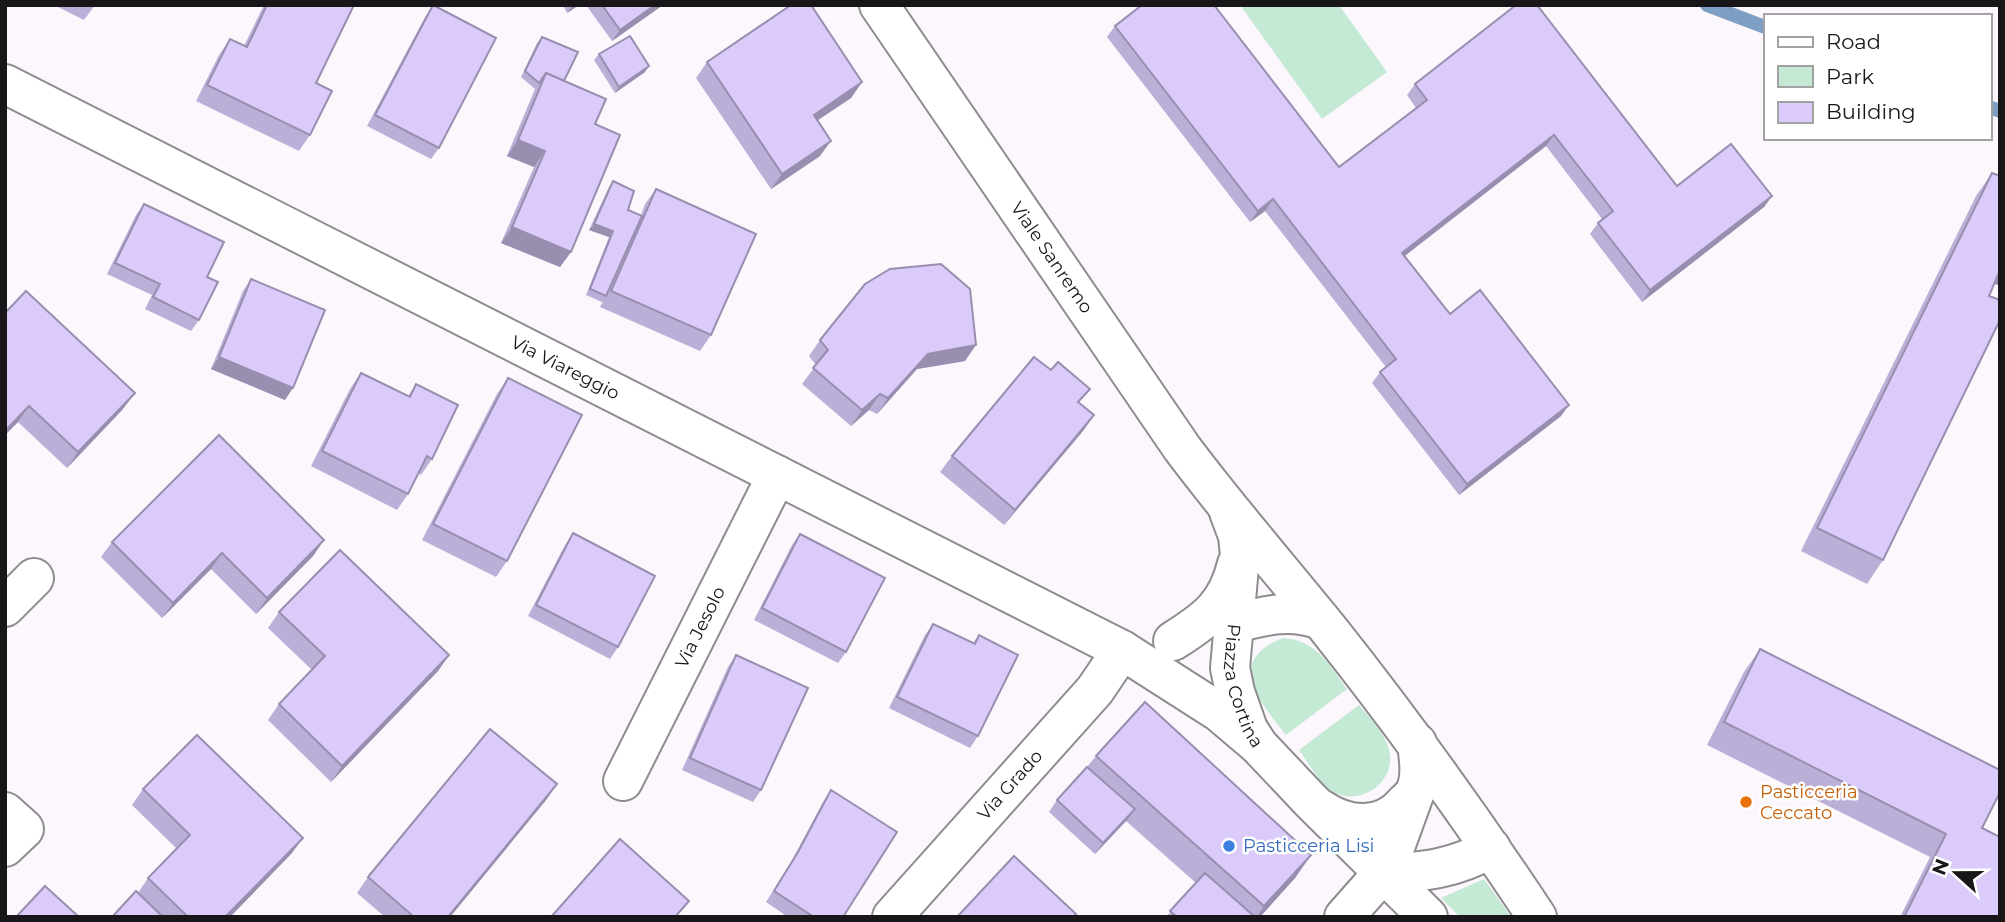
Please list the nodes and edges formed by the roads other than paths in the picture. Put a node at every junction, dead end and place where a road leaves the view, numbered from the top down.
1 (878, 5) edge
2 (5, 84) edge
3 (777, 475) junction
4 (1228, 510) junction
5 (1240, 555) junction
6 (34, 578) dead end
7 (5, 607) edge
8 (1321, 620) junction
9 (1236, 623) junction
10 (1173, 641) junction
11 (1124, 652) junction
12 (1417, 743) junction
13 (1258, 745) junction
14 (623, 781) dead end
15 (1415, 792) junction
16 (1311, 802) junction
17 (5, 812) edge
18 (5, 847) edge
19 (1491, 848) junction
20 (1382, 874) junction
21 (892, 917) edge
22 (1344, 917) edge
23 (1428, 917) edge
24 (1537, 917) edge

1 - 4 street, Viale Sanremo
2 - 3 street, Via Viareggio
3 - 11 street, Via Viareggio
3 - 14 street, Via Jesolo
4 - 5 street, Viale Sanremo
4 - 8 street, Viale Sanremo
5 - 9 street, Viale Sanremo
5 - 10 street
6 - 7 street
8 - 9 street, Piazza Cortina
8 - 12 street
9 - 10 street
9 - 13 street, Piazza Cortina
10 - 11 street
11 - 13 street, Via Viareggio
11 - 21 street, Via Grado
12 - 15 street
12 - 19 street
13 - 16 street, Piazza Cortina
15 - 16 street, Piazza Cortina
15 - 20 street
16 - 20 street, Piazza Cortina
17 - 18 street
19 - 20 street
19 - 24 street
20 - 22 street
20 - 23 street, Piazza Cortina

